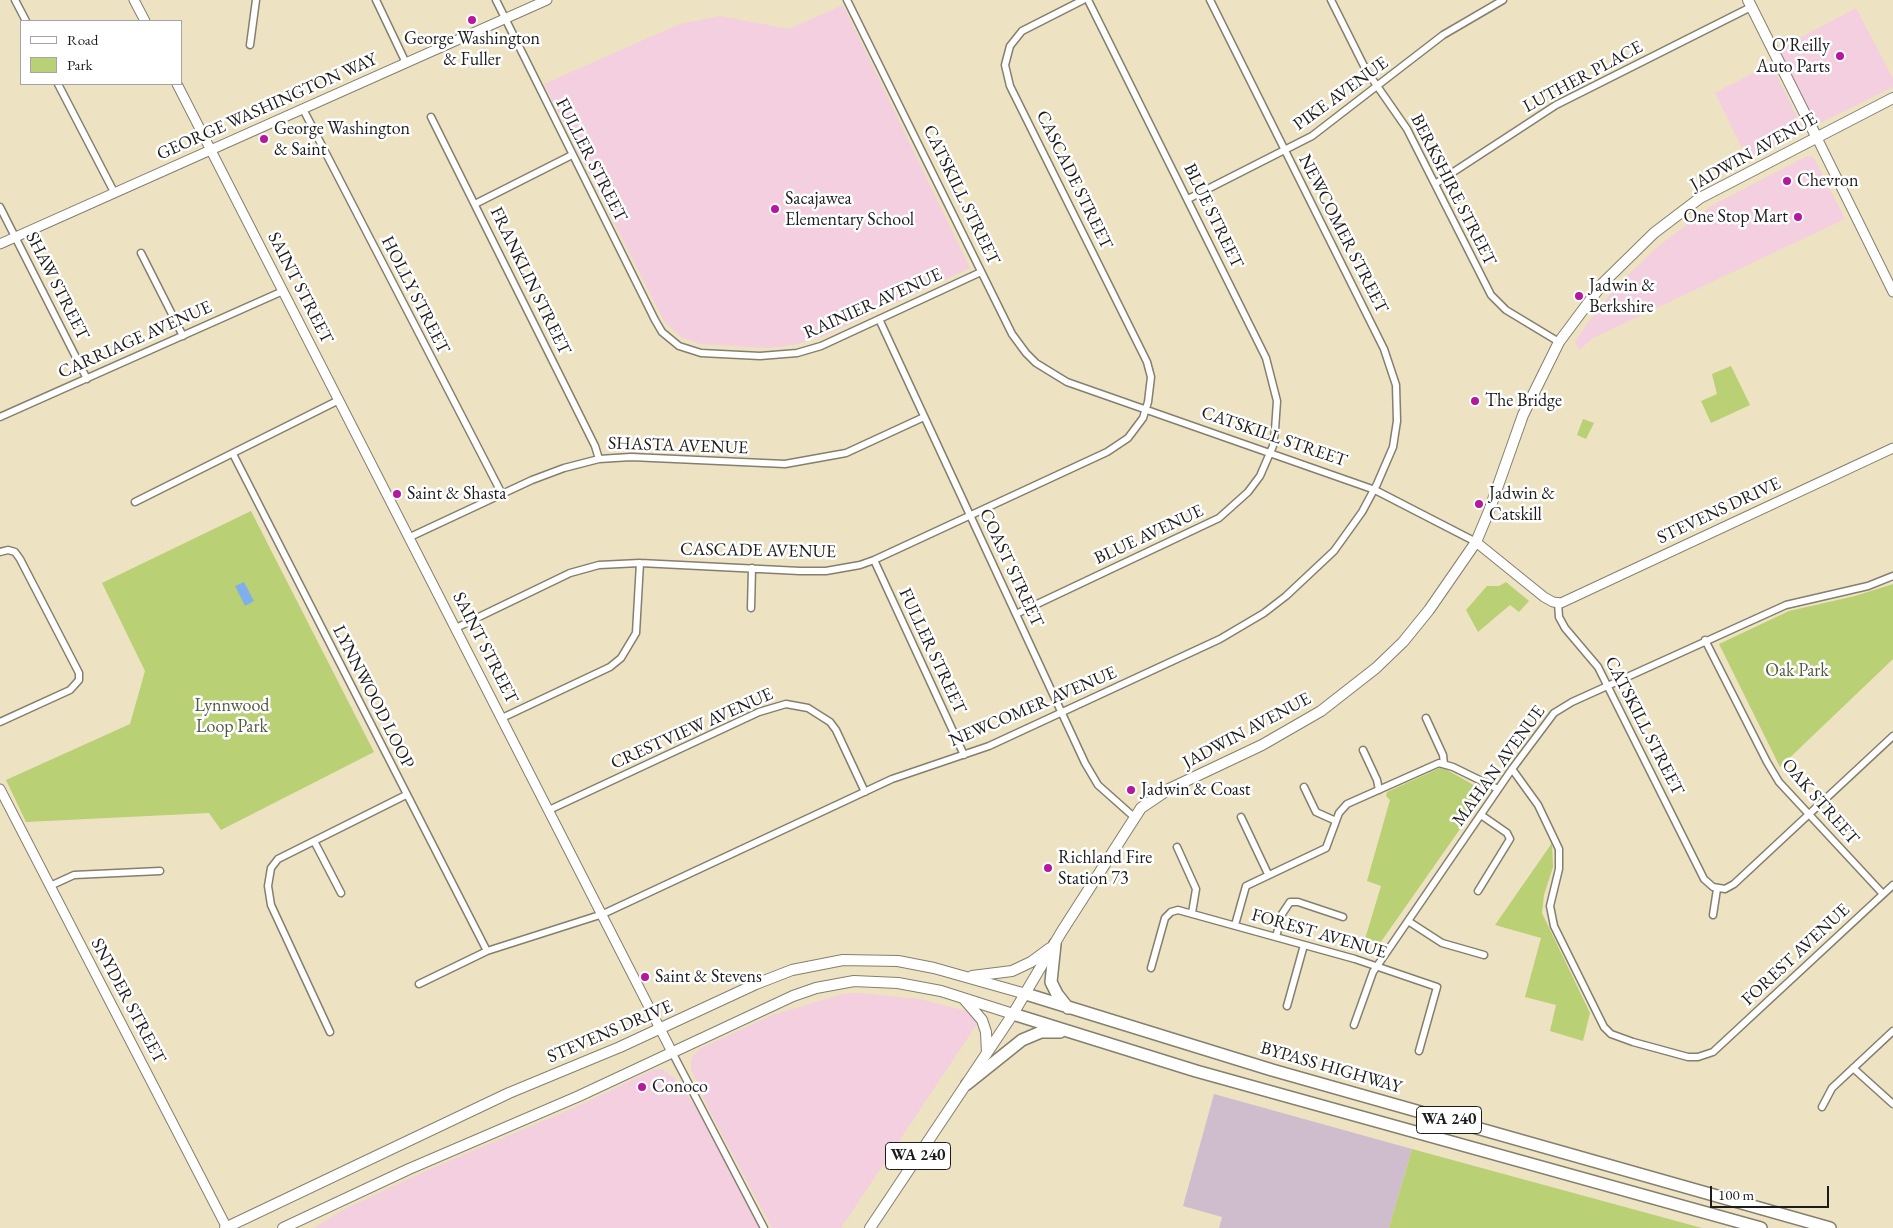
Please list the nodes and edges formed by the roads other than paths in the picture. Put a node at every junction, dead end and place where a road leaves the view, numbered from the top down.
1 (15, 0) edge
2 (134, 0) edge
3 (256, 0) edge
4 (376, 0) edge
5 (496, 0) edge
6 (547, 0) edge
7 (855, 0) edge
8 (1083, 0) edge
9 (1088, 0) edge
10 (1210, 0) edge
11 (1331, 0) edge
12 (1503, 0) edge
13 (848, 2) edge
14 (1750, 4) edge
15 (504, 19) junction
16 (25, 20) edge
17 (144, 20) edge
18 (250, 45) dead end
19 (406, 63) junction
20 (59, 85) edge
21 (178, 85) edge
22 (1377, 88) junction
23 (1893, 98) edge
24 (303, 109) junction
25 (431, 117) dead end
26 (1816, 136) junction
27 (210, 150) junction
28 (1284, 151) junction
29 (572, 155) junction
30 (1435, 184) junction
31 (114, 192) junction
32 (1188, 199) junction
33 (475, 204) junction
34 (0, 207) edge
35 (15, 237) junction
36 (0, 244) edge
37 (141, 253) dead end
38 (981, 272) junction
39 (282, 291) junction
40 (1893, 292) edge
41 (879, 319) junction
42 (662, 332) joint
43 (183, 336) junction
44 (1559, 342) junction
45 (86, 378) junction
46 (339, 400) junction
47 (1146, 409) junction
48 (0, 417) edge
49 (924, 417) junction
50 (1893, 448) edge
51 (1270, 453) junction
52 (233, 454) junction
53 (599, 459) junction
54 (1374, 490) junction
55 (502, 494) junction
56 (135, 502) dead end
57 (970, 516) junction
58 (410, 538) junction
59 (1476, 542) junction
60 (0, 552) edge
61 (874, 560) junction
62 (640, 563) junction
63 (752, 568) junction
64 (1893, 576) edge
65 (1558, 603) junction
66 (751, 608) dead end
67 (1016, 614) junction
68 (456, 628) junction
69 (1705, 640) junction
70 (1607, 686) junction
71 (1062, 712) junction
72 (502, 718) junction
73 (1426, 718) dead end
74 (0, 722) edge
75 (1893, 736) edge
76 (1363, 750) dead end
77 (964, 755) junction
78 (1444, 764) junction
79 (1512, 769) junction
80 (1304, 787) dead end
81 (0, 789) edge
82 (1498, 789) junction
83 (1379, 790) junction
84 (865, 792) junction
85 (406, 795) junction
86 (549, 810) junction
87 (1481, 815) junction
88 (1809, 815) junction
89 (1134, 817) junction
90 (1242, 817) dead end
91 (1336, 821) junction
92 (314, 841) junction
93 (1177, 847) dead end
94 (160, 870) dead end
95 (1268, 874) junction
96 (1893, 885) edge
97 (50, 886) junction
98 (1717, 889) junction
99 (1478, 891) dead end
100 (341, 893) dead end
101 (1883, 894) junction
102 (1192, 913) junction
103 (603, 914) junction
104 (1713, 915) dead end
105 (1343, 917) dead end
106 (1408, 921) junction
107 (1235, 925) junction
108 (1276, 937) junction
109 (1055, 944) junction
110 (1304, 945) junction
111 (487, 951) junction
112 (1484, 955) dead end
113 (1377, 965) junction
114 (1151, 968) dead end
115 (966, 977) junction
116 (419, 984) dead end
117 (1026, 994) junction
118 (963, 999) junction
119 (1287, 1006) dead end
120 (1068, 1008) junction
121 (1013, 1014) junction
122 (1354, 1025) dead end
123 (660, 1028) junction
124 (1893, 1031) edge
125 (330, 1032) dead end
126 (1073, 1032) junction
127 (1419, 1051) dead end
128 (672, 1052) junction
129 (987, 1053) junction
130 (1853, 1068) junction
131 (967, 1084) junction
132 (1893, 1104) edge
133 (1822, 1107) dead end
134 (226, 1228) edge
135 (283, 1228) edge
136 (764, 1228) edge
137 (870, 1228) edge
138 (1761, 1228) edge
139 (1830, 1228) edge

1 - 16 street
2 - 17 street
3 - 18 street
4 - 19 street
5 - 15 street, FULLER STREET
6 - 15 street, GEORGE WASHINGTON WAY
7 - 13 street
8 - 47 street, CASCADE STREET
9 - 32 street, BLUE STREET
10 - 28 street, NEWCOMER STREET
11 - 22 street, BERKSHIRE STREET
12 - 22 street, PIKE AVENUE
13 - 38 street, CATSKILL STREET
14 - 26 main road
14 - 30 street, LUTHER PLACE
15 - 19 street, GEORGE WASHINGTON WAY
15 - 29 street, FULLER STREET
19 - 24 street, GEORGE WASHINGTON WAY
20 - 31 street
21 - 27 street, SAINT STREET
22 - 28 street, PIKE AVENUE
22 - 30 street, BERKSHIRE STREET
23 - 26 main road, JADWIN AVENUE
24 - 27 street, GEORGE WASHINGTON WAY
24 - 55 street, HOLLY STREET
25 - 33 street, FRANKLIN STREET
26 - 40 street
26 - 44 main road, JADWIN AVENUE
27 - 31 street, GEORGE WASHINGTON WAY
27 - 39 street, SAINT STREET
28 - 32 street, PIKE AVENUE
28 - 54 street, NEWCOMER STREET
29 - 33 street
29 - 42 street, FULLER STREET
30 - 44 street, BERKSHIRE STREET
31 - 35 street, GEORGE WASHINGTON WAY
32 - 51 street, BLUE STREET
33 - 53 street, FRANKLIN STREET
34 - 35 street, SHAW STREET
35 - 36 street, GEORGE WASHINGTON WAY
35 - 45 street, SHAW STREET
37 - 43 street
38 - 41 street, RAINIER AVENUE
38 - 47 street, CATSKILL STREET
39 - 43 street, CARRIAGE AVENUE
39 - 46 street, SAINT STREET
41 - 42 street, RAINIER AVENUE
41 - 49 street, COAST STREET
43 - 45 street, CARRIAGE AVENUE
44 - 59 main road, JADWIN AVENUE
45 - 48 street, CARRIAGE AVENUE
46 - 52 street
46 - 58 street, SAINT STREET
47 - 51 street, CATSKILL STREET
47 - 57 street, CASCADE AVENUE
49 - 53 street, SHASTA AVENUE
49 - 57 street, COAST STREET
50 - 65 street, STEVENS DRIVE
51 - 54 street, CATSKILL STREET
51 - 67 street, BLUE AVENUE
52 - 56 street
52 - 85 street, LYNNWOOD LOOP
53 - 55 street, SHASTA AVENUE
54 - 59 street, CATSKILL STREET
54 - 71 street, NEWCOMER AVENUE
55 - 58 street, SHASTA AVENUE
57 - 61 street, CASCADE AVENUE
57 - 67 street, COAST STREET
58 - 68 street, SAINT STREET
59 - 65 street, CATSKILL STREET
59 - 89 main road, JADWIN AVENUE
60 - 74 street
61 - 63 street, CASCADE AVENUE
61 - 77 street, FULLER STREET
62 - 63 street, CASCADE AVENUE
62 - 68 street, CASCADE AVENUE
62 - 72 street
63 - 66 street
64 - 69 street, MAHAN AVENUE
65 - 70 street, CATSKILL STREET
67 - 71 street, COAST STREET
68 - 72 street, SAINT STREET
69 - 70 street, MAHAN AVENUE
69 - 88 street, OAK STREET
70 - 79 street, MAHAN AVENUE
70 - 98 street, CATSKILL STREET
71 - 77 street, NEWCOMER AVENUE
71 - 89 street, COAST STREET
72 - 86 street, SAINT STREET
73 - 78 street
75 - 88 street
76 - 83 street
77 - 84 street, NEWCOMER AVENUE
78 - 82 street
78 - 83 street
79 - 82 street, MAHAN AVENUE
79 - 101 street, FOREST AVENUE
80 - 91 street
81 - 97 street, SNYDER STREET
82 - 87 street, MAHAN AVENUE
83 - 91 street
84 - 86 street, CRESTVIEW AVENUE
84 - 103 street, NEWCOMER AVENUE
85 - 92 street
85 - 111 street, LYNNWOOD LOOP
86 - 103 street, SAINT STREET
87 - 99 street
87 - 106 street, MAHAN AVENUE
88 - 98 street
88 - 101 street, OAK STREET
89 - 109 main road, JADWIN AVENUE
90 - 95 street
91 - 95 street
92 - 100 street
92 - 125 street
93 - 102 street
94 - 97 street
95 - 107 street
96 - 101 street, FOREST AVENUE
97 - 134 street, SNYDER STREET
98 - 104 street
102 - 107 street, FOREST AVENUE
102 - 114 street
103 - 111 street
103 - 123 street, SAINT STREET
105 - 108 street
106 - 112 street
106 - 113 street, MAHAN AVENUE
107 - 108 street, FOREST AVENUE
108 - 110 street, FOREST AVENUE
109 - 115 main road
109 - 117 main road, JADWIN AVENUE
109 - 120 highway
110 - 113 street, FOREST AVENUE
110 - 119 street
111 - 116 street
113 - 122 street, MAHAN AVENUE
113 - 127 street, FOREST AVENUE
115 - 117 main road, STEVENS DRIVE
115 - 123 main road, STEVENS DRIVE
117 - 120 highway, BYPASS HIGHWAY / WA 240
117 - 121 main road, JADWIN AVENUE / WA 240
118 - 121 main road
118 - 128 main road
118 - 129 main road
120 - 139 highway, BYPASS HIGHWAY / WA 240
121 - 126 highway
121 - 129 main road, WA 240
123 - 128 street, SAINT STREET
123 - 134 main road, STEVENS DRIVE
124 - 130 street
126 - 131 highway, WA 240
126 - 138 highway, WA 240
128 - 135 main road
128 - 136 street, SAINT STREET
129 - 131 main road, WA 240
130 - 132 street
130 - 133 street
131 - 137 main road, WA 240

